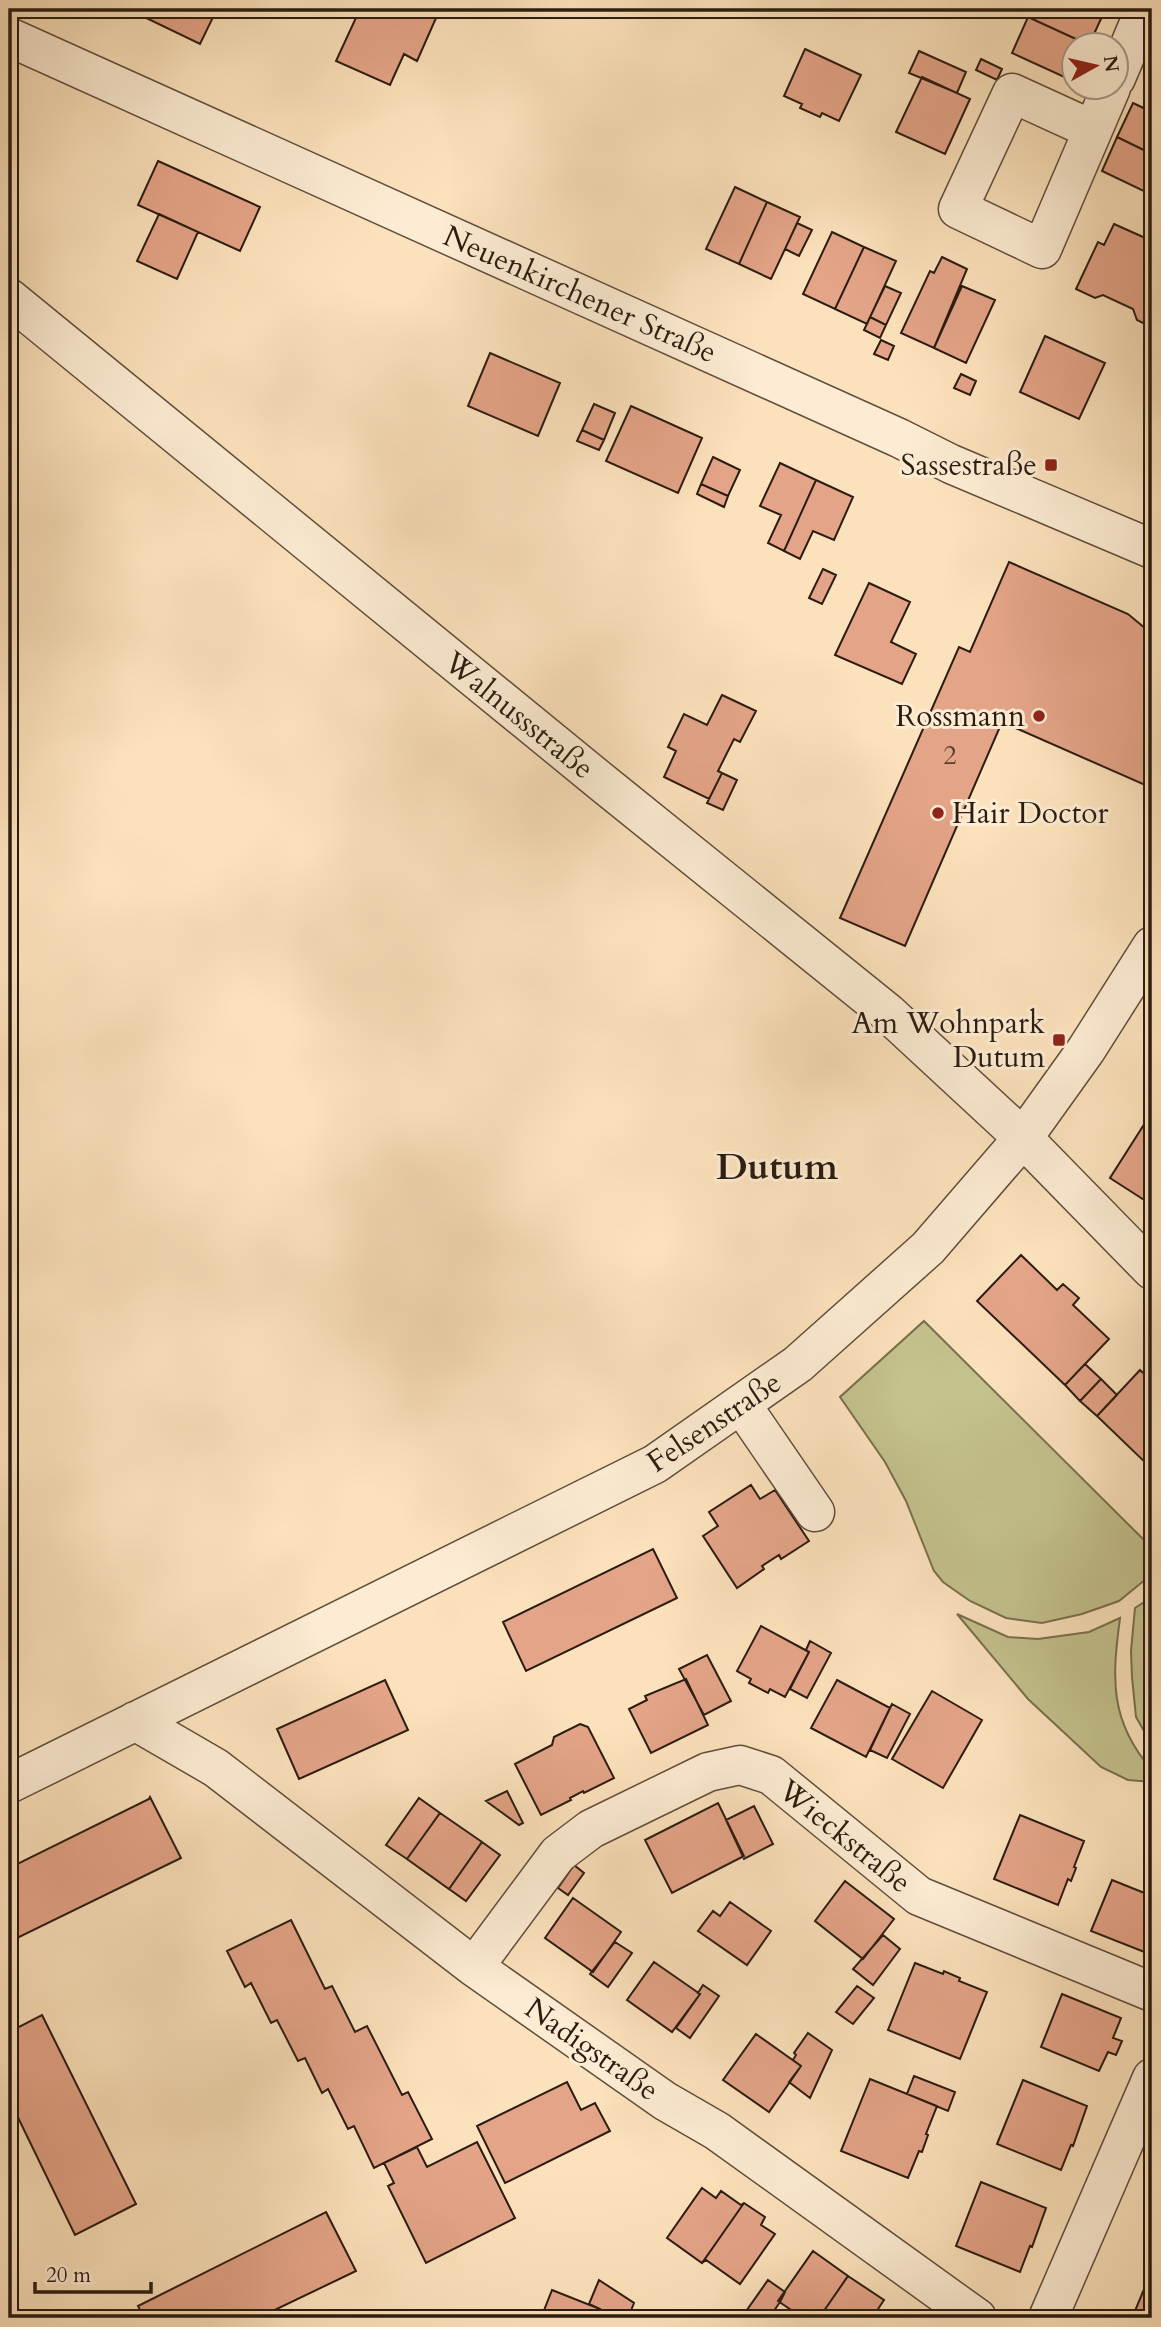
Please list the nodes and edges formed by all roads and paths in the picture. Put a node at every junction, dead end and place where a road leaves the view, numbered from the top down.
1 (1145, 9) edge
2 (9, 37) edge
3 (1130, 44) edge
4 (1105, 102) edge
5 (1093, 130) dead end
6 (9, 298) edge
7 (1152, 548) edge
8 (1152, 946) edge
9 (1023, 1138) junction
10 (1152, 1270) edge
11 (741, 1404) junction
12 (815, 1512) dead end
13 (135, 1721) junction
14 (9, 1784) edge
15 (474, 1967) junction
16 (1152, 1992) edge
17 (1152, 2078) edge
18 (977, 2318) edge
19 (1048, 2318) edge

1 - 3 street
2 - 7 street, Neuenkirchener Straße
4 - 5 street
6 - 9 street, Walnussstraße
8 - 9 street, Felsenstraße
9 - 10 street, Walnussstraße
9 - 11 street, Felsenstraße
11 - 12 street
11 - 13 street, Felsenstraße
13 - 14 street, Felsenstraße
13 - 15 street, Nadigstraße
15 - 16 street, Wieckstraße
15 - 18 street, Nadigstraße
17 - 19 street

